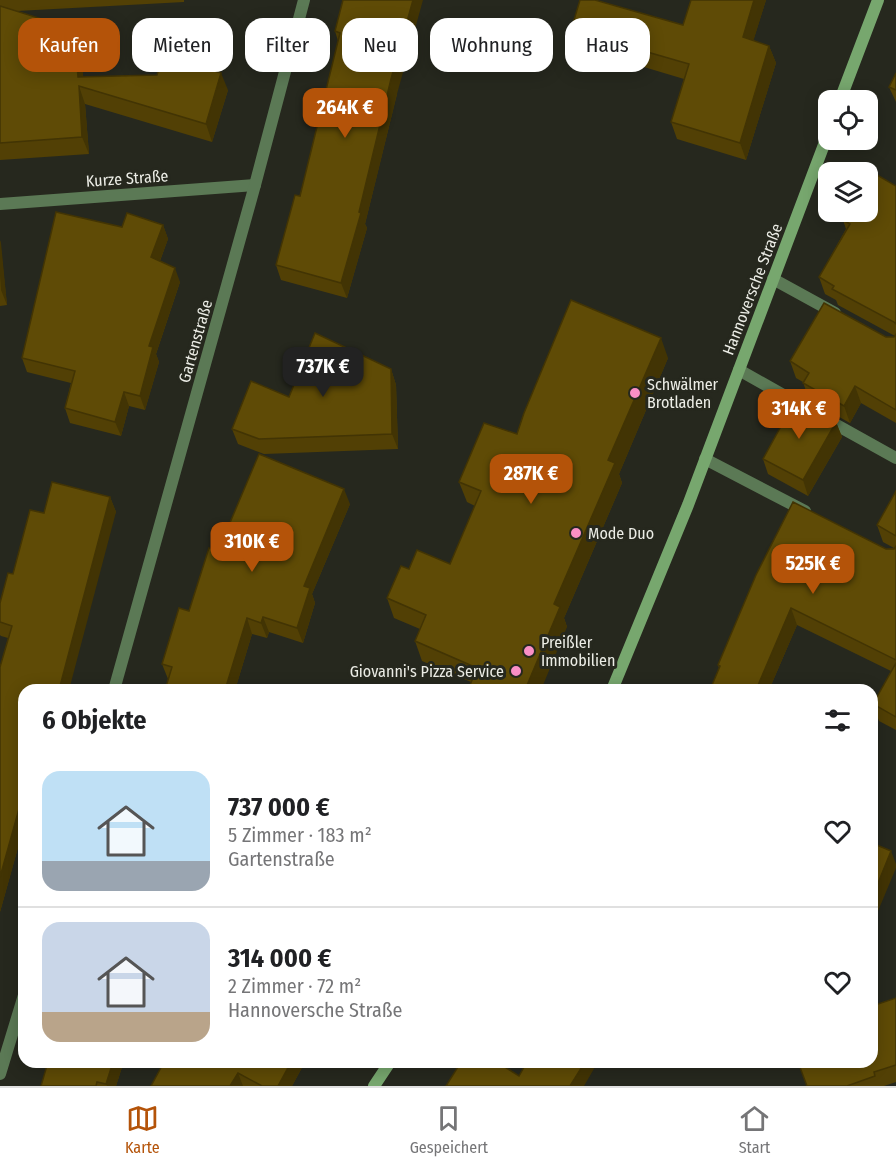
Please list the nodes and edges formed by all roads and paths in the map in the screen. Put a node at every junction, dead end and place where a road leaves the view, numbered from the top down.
1 (304, 0) edge
2 (878, 0) edge
3 (844, 90) edge
4 (822, 150) edge
5 (255, 185) junction
6 (0, 204) edge
7 (773, 279) junction
8 (845, 318) edge
9 (739, 370) junction
10 (896, 458) edge
11 (705, 459) junction
12 (811, 514) edge
13 (116, 684) edge
14 (614, 684) edge
15 (18, 1015) edge
16 (386, 1068) edge
17 (0, 1074) edge
18 (374, 1086) edge

1 - 5 street, Gartenstraße
2 - 3 main road
4 - 7 main road, Hannoversche Straße
5 - 6 street, Kurze Straße
5 - 13 street, Gartenstraße
7 - 8 street
7 - 9 main road, Hannoversche Straße
9 - 10 street
9 - 11 main road, Hannoversche Straße
11 - 12 street
11 - 14 main road, Hannoversche Straße
15 - 17 street
16 - 18 main road

